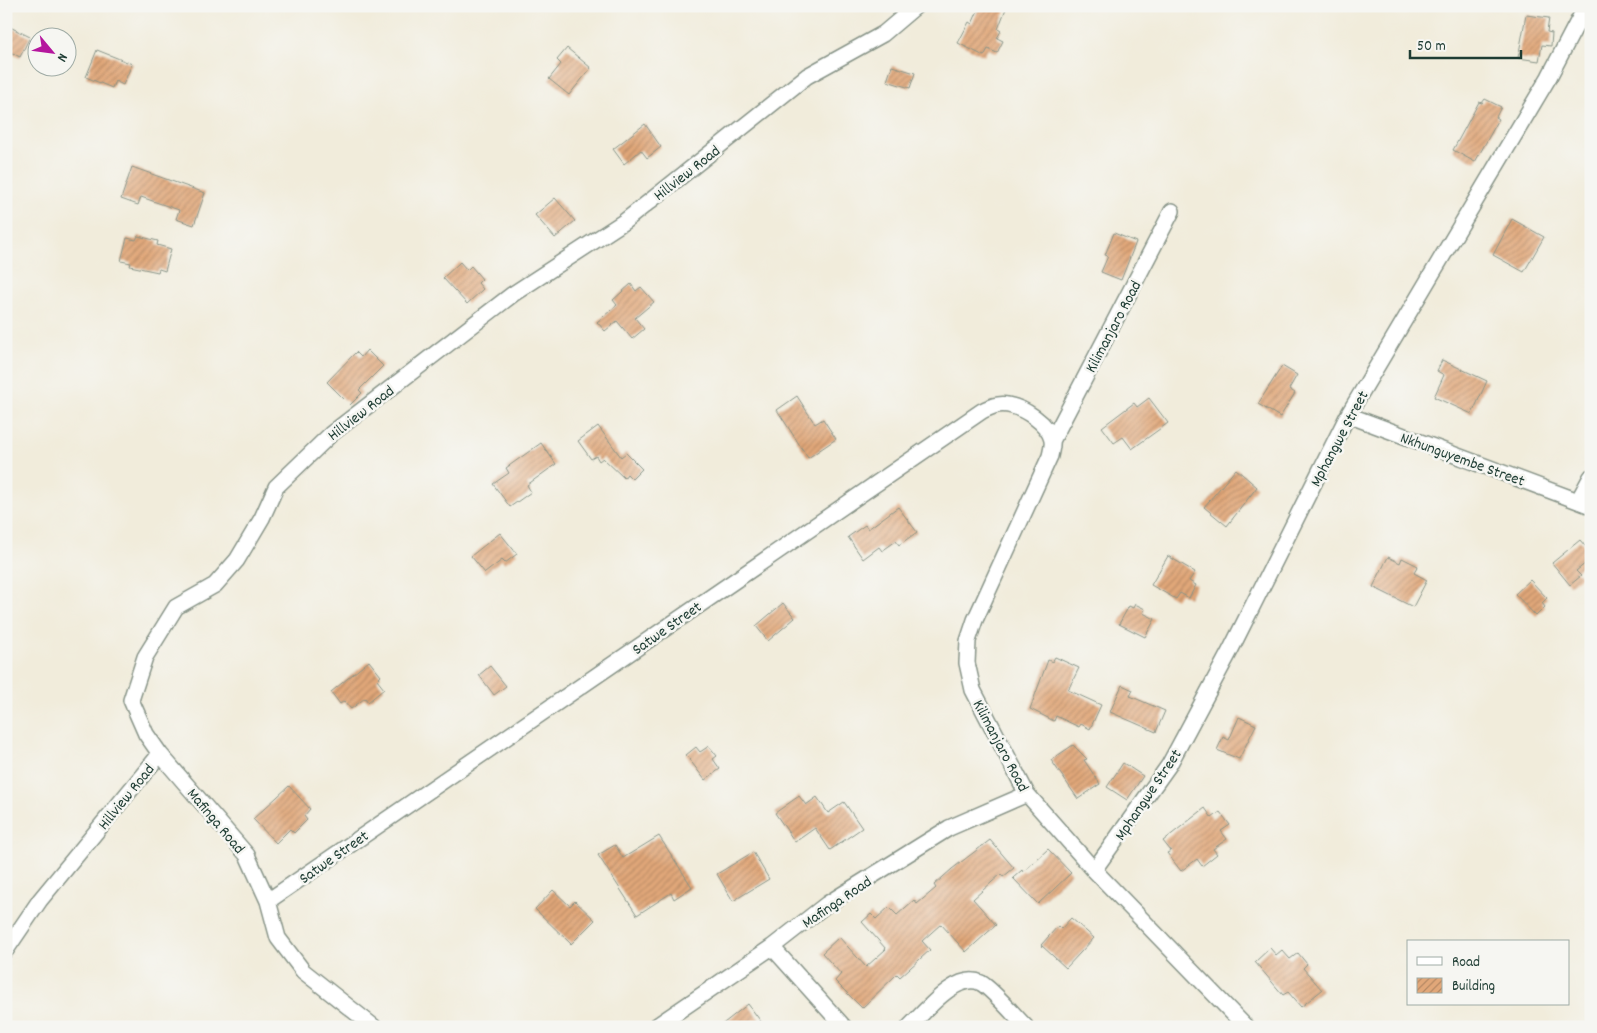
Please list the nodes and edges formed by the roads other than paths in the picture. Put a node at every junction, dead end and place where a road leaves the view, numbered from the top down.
1 (916, 6) edge
2 (1586, 6) edge
3 (1172, 211) dead end
4 (1348, 415) junction
5 (1051, 448) junction
6 (1591, 477) edge
7 (1585, 503) edge
8 (160, 754) junction
9 (1027, 794) junction
10 (1094, 870) junction
11 (268, 901) junction
12 (772, 947) junction
13 (6, 950) edge
14 (374, 1027) edge
15 (655, 1027) edge
16 (844, 1027) edge
17 (909, 1027) edge
18 (1026, 1027) edge
19 (1246, 1027) edge

1 - 8 street, Hillview Road
2 - 4 street, Mphangwe Street
3 - 5 street, Kilimanjaro Road
4 - 7 street, Nkhunguyembe Street
4 - 10 street, Mphangwe Street
5 - 9 street, Kilimanjaro Road
5 - 11 street, Satwe Street
6 - 7 street
8 - 11 street, Mafinga Road
8 - 13 street, Hillview Road
9 - 10 street, Kilimanjaro Road
9 - 12 street, Mafinga Road
10 - 19 street, Kilimanjaro Road
11 - 14 street, Mafinga Road
12 - 15 street, Mafinga Road
12 - 16 street
17 - 18 street

